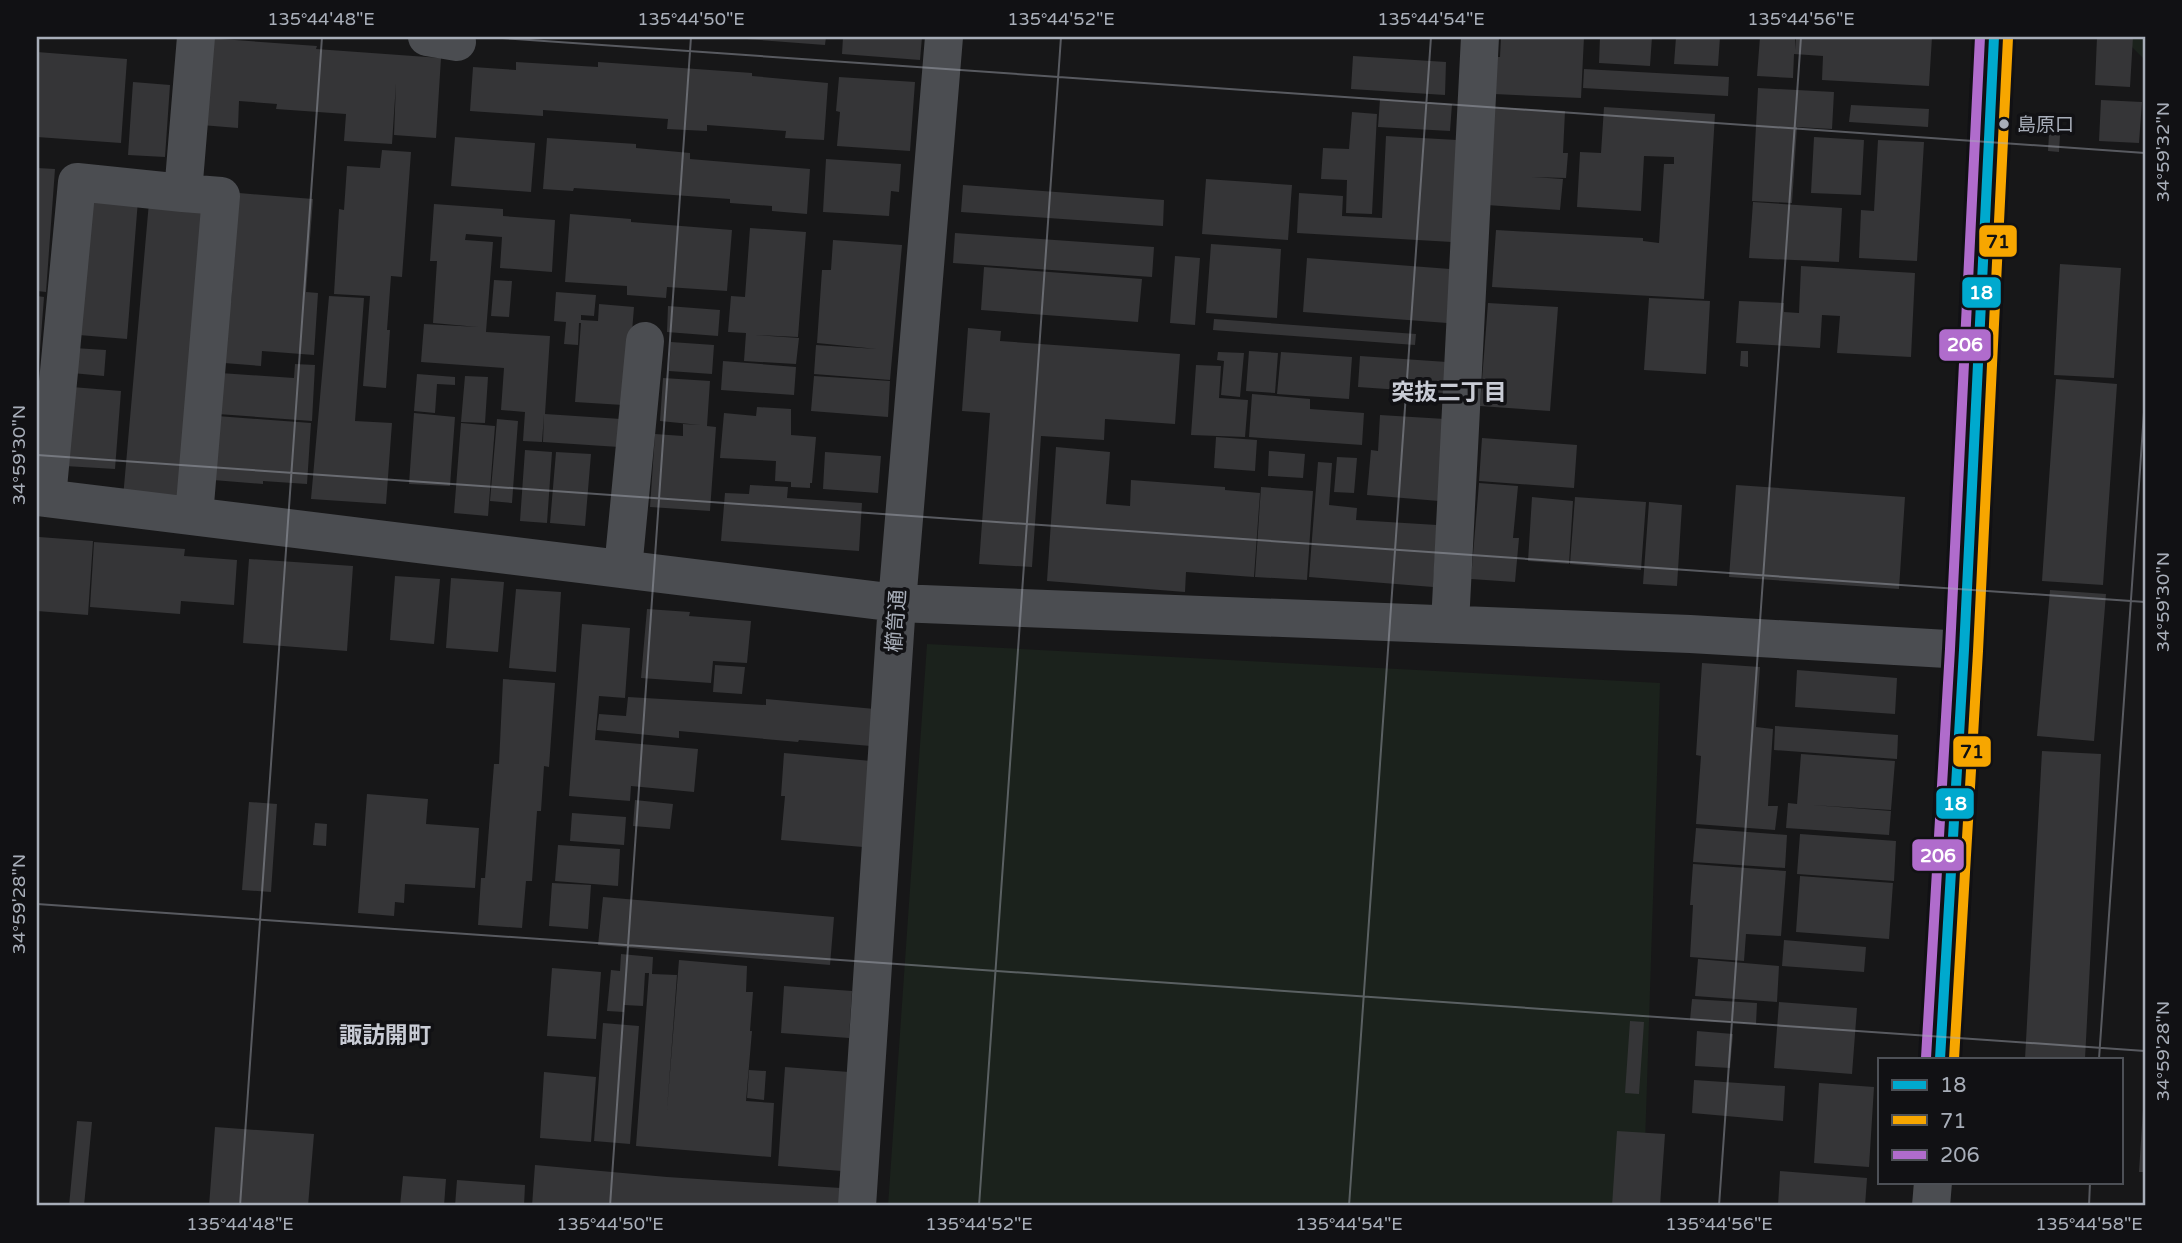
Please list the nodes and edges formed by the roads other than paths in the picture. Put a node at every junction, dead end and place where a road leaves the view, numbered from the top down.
1 (196, 37) edge
2 (944, 37) edge
3 (1480, 37) edge
4 (1994, 37) edge
5 (183, 193) junction
6 (645, 341) dead end
7 (42, 497) edge
8 (194, 516) junction
9 (623, 569) junction
10 (897, 603) junction
11 (1450, 624) junction
12 (1964, 650) junction
13 (1940, 1058) edge
14 (1933, 1184) edge
15 (856, 1206) edge
16 (1931, 1206) edge

1 - 5 street
2 - 10 street, 櫛笥通
3 - 11 street
4 - 12 street
5 - 7 street
5 - 8 street
6 - 9 street
7 - 8 street
8 - 9 street
9 - 10 street
10 - 11 street
10 - 15 street, 櫛笥通
11 - 12 street
12 - 13 street
14 - 16 street

